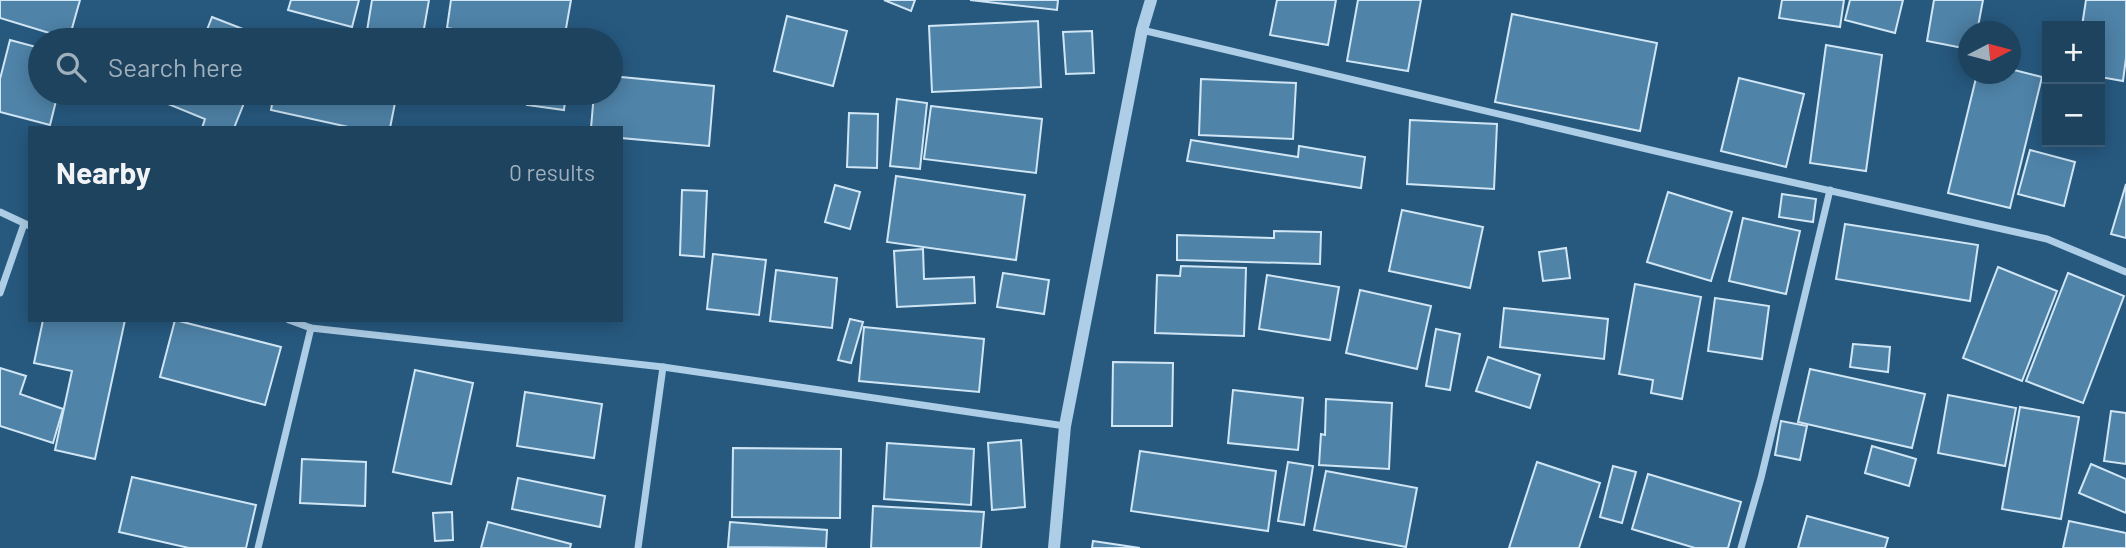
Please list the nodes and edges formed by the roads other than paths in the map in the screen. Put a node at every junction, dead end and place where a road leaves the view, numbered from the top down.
1 (1151, 0) edge
2 (1142, 30) junction
3 (1830, 190) junction
4 (0, 212) edge
5 (27, 225) edge
6 (2126, 272) edge
7 (0, 293) edge
8 (294, 322) edge
9 (311, 328) junction
10 (663, 367) junction
11 (1065, 426) junction
12 (258, 548) edge
13 (638, 548) edge
14 (1054, 548) edge
15 (1741, 548) edge

1 - 2 street
2 - 3 street
2 - 11 street
3 - 6 street
3 - 15 street
4 - 5 street
5 - 7 street
8 - 9 street
9 - 10 street
9 - 12 street
10 - 11 street
10 - 13 street
11 - 14 street

